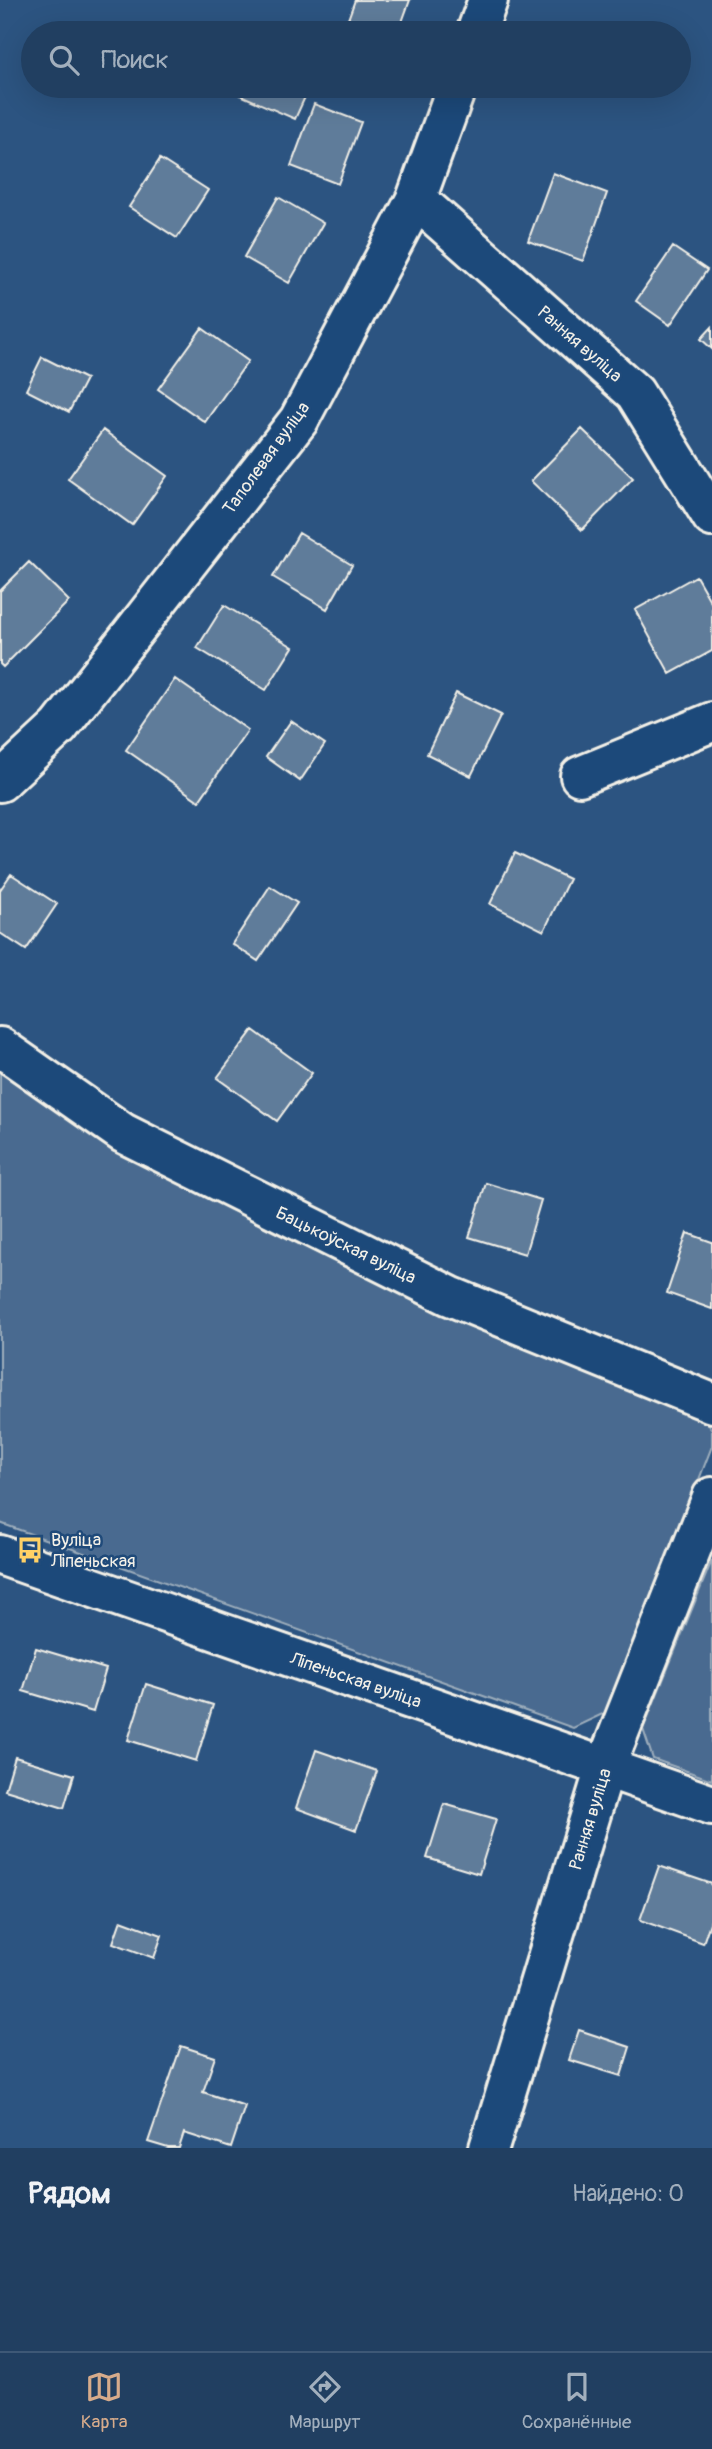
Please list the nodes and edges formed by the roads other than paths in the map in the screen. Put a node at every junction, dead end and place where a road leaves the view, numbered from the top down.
1 (488, 0) edge
2 (480, 21) edge
3 (453, 98) edge
4 (416, 199) junction
5 (712, 517) edge
6 (712, 722) edge
7 (580, 776) dead end
8 (0, 782) edge
9 (0, 1048) edge
10 (712, 1403) edge
11 (712, 1497) edge
12 (0, 1555) edge
13 (605, 1768) junction
14 (712, 1805) edge
15 (489, 2148) edge

1 - 2 street
3 - 4 street, Таполевая вуліца
4 - 5 street, Ранняя вуліца
4 - 8 street, Таполевая вуліца
6 - 7 street
9 - 10 street, Бацькоўская вуліца
11 - 13 street, Ранняя вуліца
12 - 13 street, Ліпеньская вуліца
13 - 14 street, Ліпеньская вуліца
13 - 15 street, Ранняя вуліца

